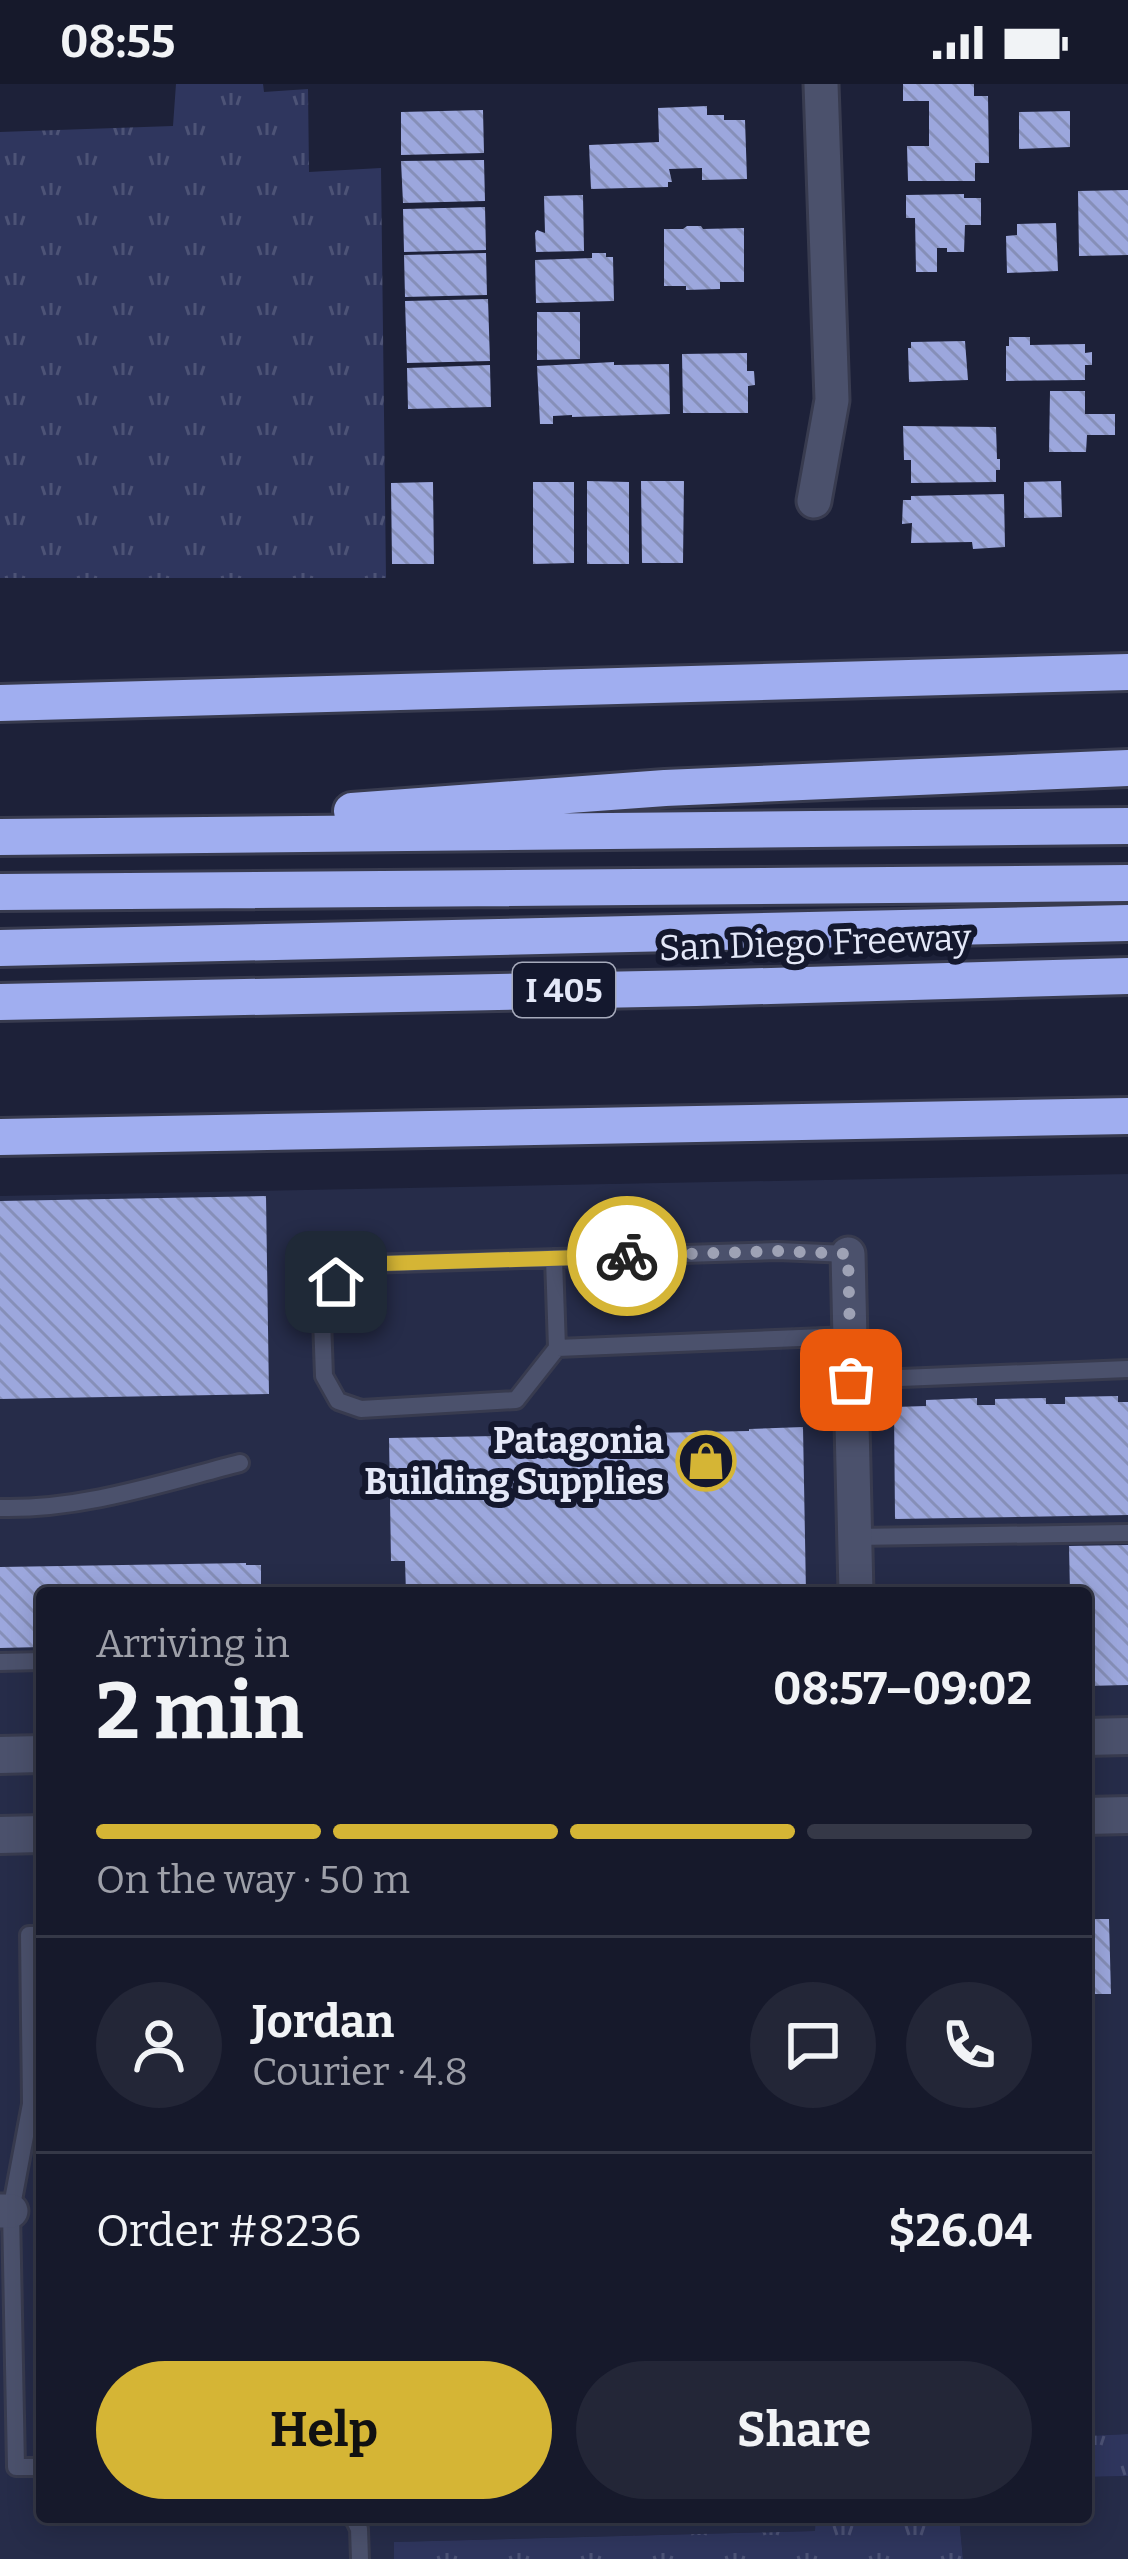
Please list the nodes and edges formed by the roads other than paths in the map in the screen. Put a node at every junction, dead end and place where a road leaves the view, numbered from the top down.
1 (821, 84) edge
2 (814, 501) dead end
3 (1128, 672) edge
4 (0, 703) edge
5 (1128, 768) edge
6 (1128, 826) edge
7 (13, 837) edge
8 (1128, 883) edge
9 (0, 892) edge
10 (1128, 923) edge
11 (0, 948) edge
12 (1128, 976) edge
13 (0, 1002) edge
14 (1128, 1116) edge
15 (0, 1137) edge
16 (848, 1254) joint
17 (554, 1258) junction
18 (850, 1336) junction
19 (557, 1348) junction
20 (1128, 1369) edge
21 (851, 1380) junction
22 (240, 1463) dead end
23 (0, 1508) edge
24 (1128, 1533) edge
25 (855, 1538) junction
26 (856, 1587) edge
27 (36, 1661) edge
28 (0, 1662) edge
29 (1128, 1736) edge
30 (1092, 1737) edge
31 (36, 1754) edge
32 (0, 1755) edge
33 (1128, 1815) edge
34 (1092, 1816) edge
35 (36, 1834) edge
36 (0, 1835) edge
37 (36, 1935) edge
38 (5, 2211) edge
39 (36, 2467) edge
40 (356, 2523) edge
41 (360, 2559) edge

1 - 2 street
3 - 4 highway
5 - 7 highway
6 - 7 highway
8 - 9 highway
10 - 11 highway
12 - 13 highway, San Diego Freeway / I 405
14 - 15 highway
16 - 17 lane
16 - 18 street
17 - 19 lane
17 - 19 lane
18 - 19 lane
18 - 21 street
20 - 21 lane
21 - 25 street
22 - 23 lane
24 - 25 lane
25 - 26 street
27 - 28 lane
29 - 30 main road
31 - 32 main road
33 - 34 main road
35 - 36 main road
37 - 38 lane
38 - 39 lane
40 - 41 lane

